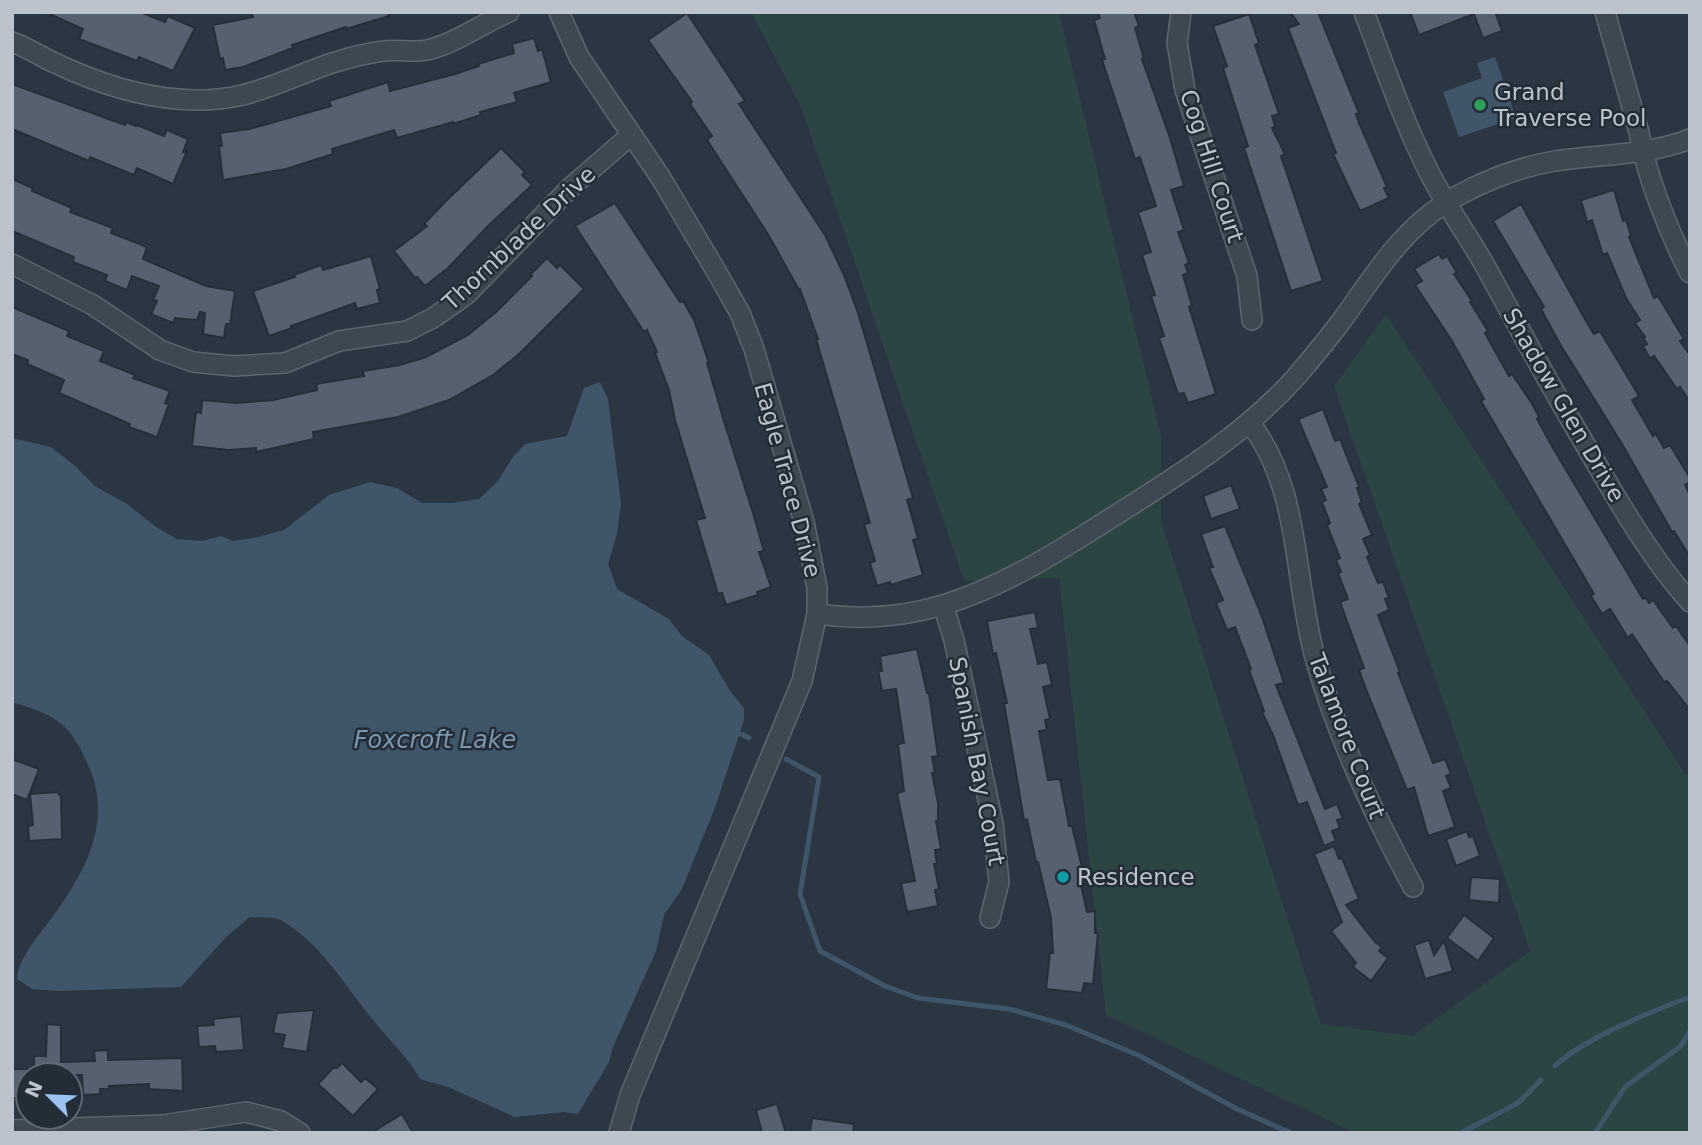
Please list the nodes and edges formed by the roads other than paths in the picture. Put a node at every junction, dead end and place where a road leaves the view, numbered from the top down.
1 (509, 12) edge
2 (559, 12) edge
3 (1181, 12) edge
4 (1364, 12) edge
5 (1605, 12) edge
6 (12, 42) edge
7 (631, 135) junction
8 (1690, 139) edge
9 (1642, 153) junction
10 (1446, 203) junction
11 (12, 264) edge
12 (1690, 273) edge
13 (1252, 320) dead end
14 (1249, 422) junction
15 (1690, 602) edge
16 (943, 605) junction
17 (817, 614) junction
18 (1413, 887) dead end
19 (990, 918) dead end
20 (12, 1130) edge
21 (300, 1133) edge
22 (619, 1133) edge

1 - 6 street
2 - 7 street, Eagle Trace Drive
3 - 13 street, Cog Hill Court
4 - 10 street, Shadow Glen Drive
5 - 9 street
7 - 11 street, Thornblade Drive
7 - 17 street, Eagle Trace Drive
8 - 9 street
9 - 10 street
9 - 12 street
10 - 14 street
10 - 15 street, Shadow Glen Drive
14 - 16 street
14 - 18 street, Talamore Court
16 - 17 street
16 - 19 street, Spanish Bay Court
17 - 22 street, Eagle Trace Drive
20 - 21 street

